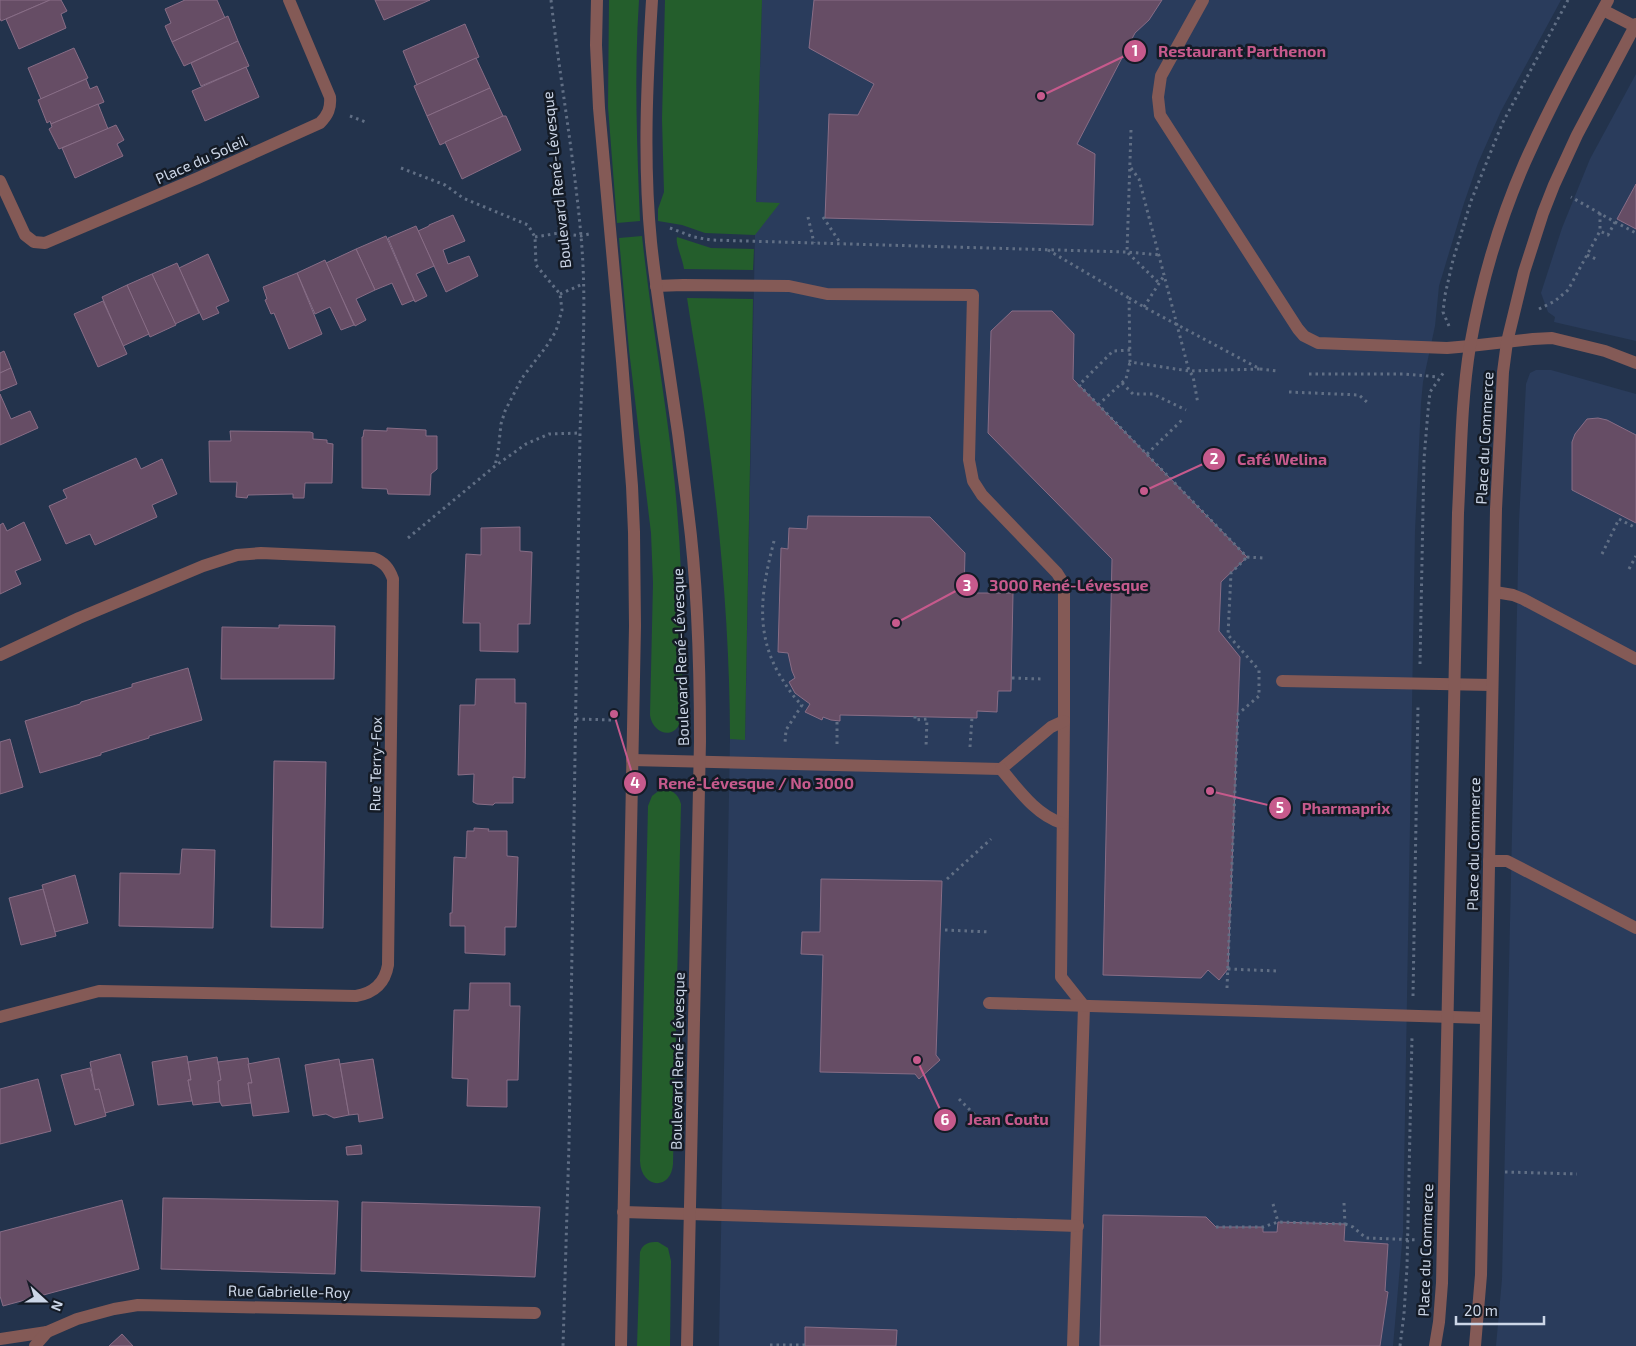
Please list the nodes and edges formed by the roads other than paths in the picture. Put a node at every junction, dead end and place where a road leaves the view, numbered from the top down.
1 (289, 0) edge
2 (597, 0) edge
3 (652, 0) edge
4 (1203, 0) edge
5 (1606, 5) edge
6 (1636, 26) edge
7 (0, 181) edge
8 (656, 286) junction
9 (1507, 342) junction
10 (1470, 346) junction
11 (1636, 363) edge
12 (1495, 592) junction
13 (0, 655) edge
14 (1636, 659) edge
15 (1282, 681) dead end
16 (1454, 684) junction
17 (1492, 685) junction
18 (1064, 721) junction
19 (632, 760) junction
20 (699, 762) junction
21 (1001, 769) junction
22 (1062, 822) junction
23 (1489, 861) junction
24 (1636, 928) edge
25 (989, 1003) dead end
26 (1084, 1006) junction
27 (0, 1016) edge
28 (1448, 1017) junction
29 (1485, 1018) junction
30 (623, 1212) junction
31 (690, 1214) junction
32 (1078, 1226) junction
33 (535, 1313) dead end
34 (47, 1332) junction
35 (0, 1339) edge
36 (35, 1346) edge
37 (621, 1346) edge
38 (687, 1346) edge
39 (1073, 1346) edge
40 (1435, 1346) edge
41 (1475, 1346) edge

1 - 7 street, Place du Soleil
2 - 19 street
3 - 8 street, Boulevard René-Lévesque
4 - 10 street
5 - 6 street, Place du Commerce
5 - 10 street, Place du Commerce
6 - 9 street, Place du Commerce
8 - 18 street
8 - 20 street, Boulevard René-Lévesque
9 - 10 street
9 - 11 street
9 - 12 street, Place du Commerce
10 - 16 street, Place du Commerce
12 - 14 street
12 - 17 street, Place du Commerce
13 - 27 street, Rue Terry-Fox
15 - 16 street
16 - 17 street
16 - 28 street, Place du Commerce
17 - 23 street, Place du Commerce
18 - 21 street
18 - 22 street
19 - 20 street
19 - 30 street
20 - 21 street
20 - 31 street, Boulevard René-Lévesque
21 - 22 street
22 - 26 street
23 - 24 street
23 - 29 street, Place du Commerce
25 - 26 street
26 - 28 street
26 - 32 street
28 - 29 street
28 - 40 street, Place du Commerce
29 - 41 street, Place du Commerce
30 - 31 street
30 - 37 street
31 - 32 street
31 - 38 street, Boulevard René-Lévesque
32 - 39 street
33 - 34 street, Rue Gabrielle-Roy
34 - 35 street, Rue Gabrielle-Roy
34 - 36 street, Rue Gabrielle-Roy

